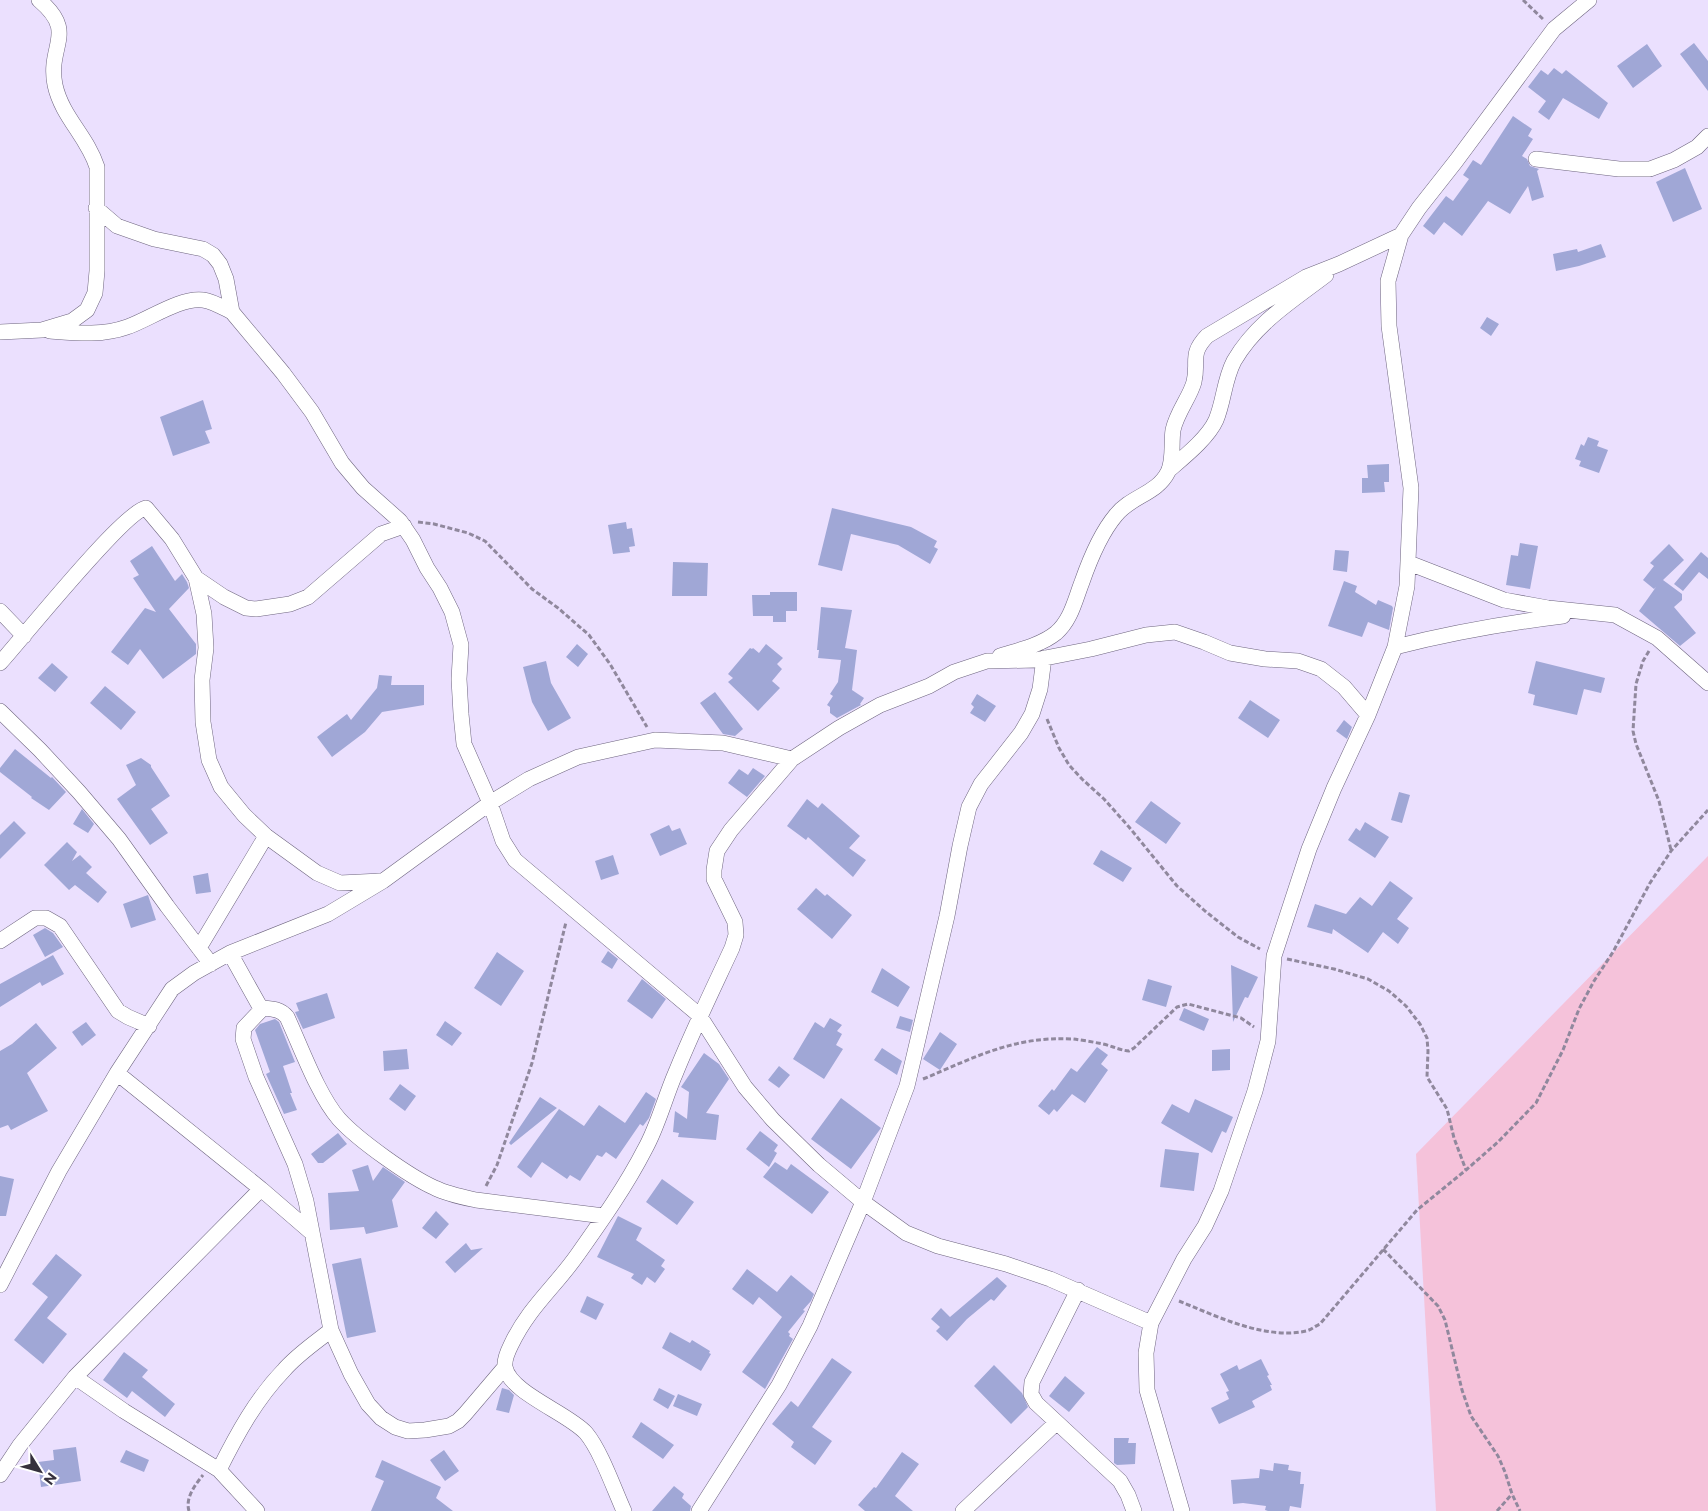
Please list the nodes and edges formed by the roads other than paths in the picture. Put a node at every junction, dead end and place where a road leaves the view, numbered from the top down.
1 (39, 0) edge
2 (1589, 0) edge
3 (1708, 136) edge
4 (1536, 160) dead end
5 (96, 208) junction
6 (1401, 235) junction
7 (1339, 264) junction
8 (232, 312) junction
9 (42, 330) junction
10 (0, 332) edge
11 (1169, 470) junction
12 (402, 523) junction
13 (1409, 563) junction
14 (196, 578) junction
15 (0, 611) edge
16 (1589, 612) junction
17 (24, 636) junction
18 (1395, 647) junction
19 (1044, 658) junction
20 (987, 661) junction
21 (0, 662) edge
22 (1708, 683) edge
23 (0, 711) edge
24 (1368, 716) junction
25 (792, 760) junction
26 (490, 802) junction
27 (266, 836) junction
28 (383, 881) junction
29 (0, 941) edge
30 (199, 948) junction
31 (230, 953) junction
32 (211, 964) junction
33 (263, 1008) junction
34 (699, 1015) junction
35 (149, 1026) junction
36 (117, 1073) junction
37 (261, 1189) junction
38 (863, 1202) junction
39 (604, 1216) junction
40 (312, 1233) junction
41 (0, 1285) edge
42 (1078, 1290) junction
43 (1152, 1323) junction
44 (331, 1330) junction
45 (505, 1367) junction
46 (74, 1377) junction
47 (1056, 1423) junction
48 (215, 1467) junction
49 (0, 1475) edge
50 (257, 1511) edge
51 (624, 1511) edge
52 (700, 1511) edge
53 (963, 1511) edge
54 (1134, 1511) edge
55 (1182, 1511) edge

1 - 5 street
2 - 6 street
3 - 4 street
5 - 8 street
5 - 9 street
6 - 7 street
6 - 13 street
7 - 11 street
7 - 11 street
8 - 9 street
8 - 12 street
9 - 10 street
11 - 20 street
12 - 14 street
12 - 26 street
13 - 16 street
13 - 18 street
14 - 17 street
14 - 27 street
15 - 17 street
16 - 18 street
16 - 22 street
17 - 21 street
18 - 24 street
19 - 20 street
19 - 24 street
19 - 38 street
20 - 25 street
23 - 30 street
24 - 43 street
25 - 26 street
25 - 34 street
26 - 28 street
26 - 34 street
27 - 28 street
27 - 30 street
28 - 31 street
29 - 35 street
30 - 32 street
31 - 32 street
31 - 33 street
32 - 35 street
33 - 39 street
33 - 40 street
34 - 38 street
34 - 39 street
35 - 36 street
36 - 37 street
36 - 41 street
37 - 40 street
37 - 46 street
38 - 42 street
38 - 52 street
39 - 45 street
40 - 44 street
42 - 43 street
42 - 47 street
43 - 55 street
44 - 45 street
44 - 48 street
45 - 51 street
46 - 48 street
46 - 49 street
47 - 53 street
47 - 54 street
48 - 50 street

